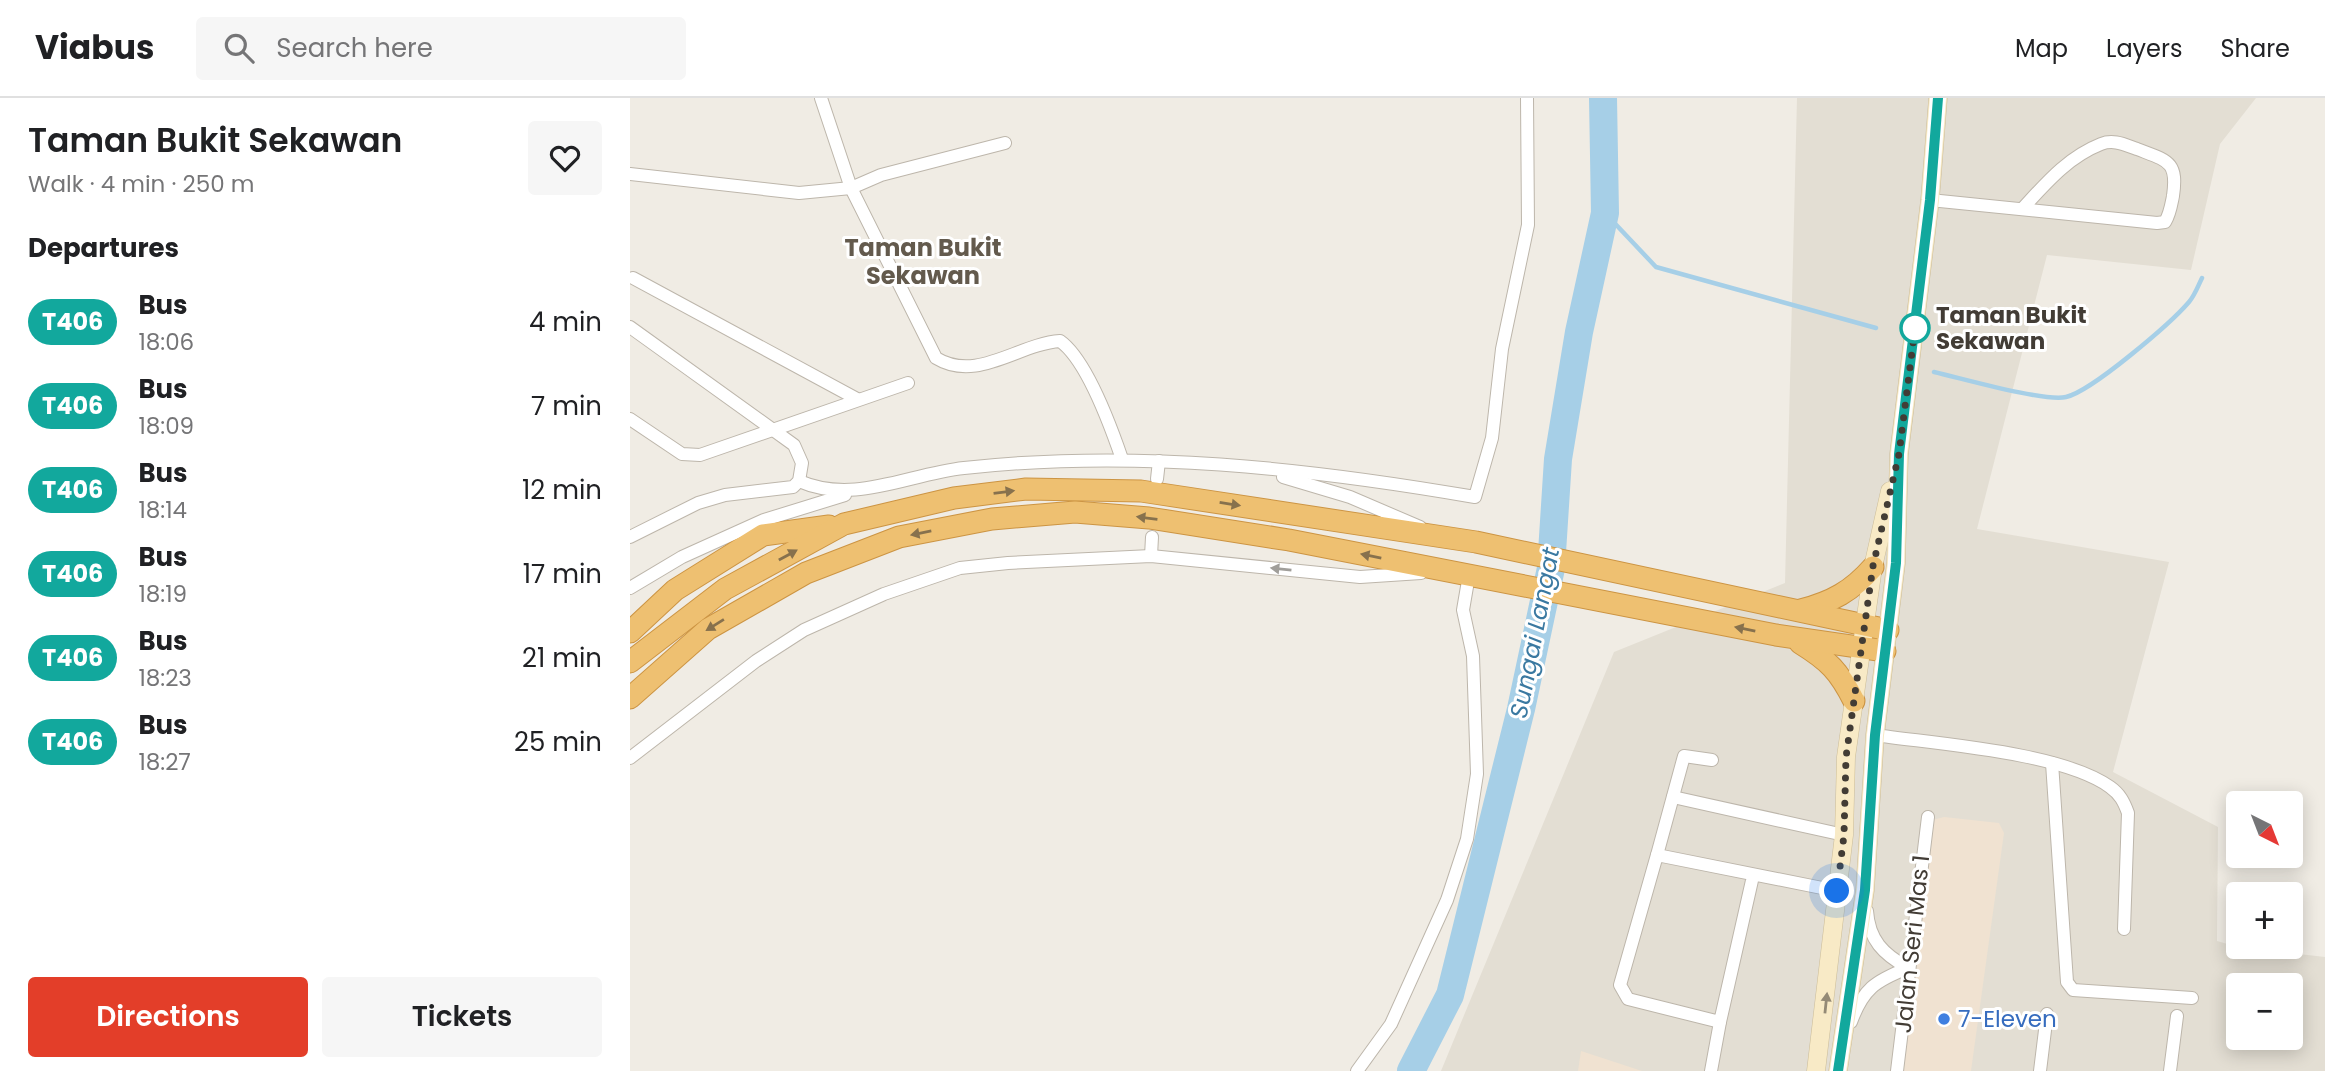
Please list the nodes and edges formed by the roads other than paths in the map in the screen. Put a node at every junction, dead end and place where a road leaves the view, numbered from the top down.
1 (821, 98) edge
2 (1527, 98) edge
3 (1938, 98) edge
4 (1005, 143) dead end
5 (630, 174) edge
6 (851, 188) junction
7 (1930, 200) junction
8 (2023, 208) junction
9 (634, 278) dead end
10 (630, 327) edge
11 (908, 383) dead end
12 (857, 399) junction
13 (630, 419) edge
14 (774, 431) junction
15 (1899, 454) junction
16 (1122, 459) junction
17 (1159, 461) junction
18 (1256, 469) junction
19 (913, 476) junction
20 (1157, 478) dead end
21 (799, 481) junction
22 (844, 524) junction
23 (630, 537) edge
24 (1152, 537) dead end
25 (1445, 537) junction
26 (1151, 556) junction
27 (1873, 566) junction
28 (1446, 571) junction
29 (1478, 577) junction
30 (630, 588) edge
31 (1796, 611) junction
32 (1865, 625) junction
33 (630, 632) edge
34 (1792, 637) junction
35 (1887, 640) junction
36 (1861, 648) junction
37 (630, 662) edge
38 (630, 698) edge
39 (1854, 701) junction
40 (1875, 735) junction
41 (630, 758) edge
42 (1712, 760) dead end
43 (2052, 763) junction
44 (1673, 797) junction
45 (1928, 817) dead end
46 (1844, 835) junction
47 (1657, 855) junction
48 (1753, 876) junction
49 (1865, 890) junction
50 (1837, 891) junction
51 (2124, 929) dead end
52 (1908, 968) junction
53 (2193, 998) dead end
54 (2047, 1014) dead end
55 (2177, 1016) dead end
56 (1720, 1022) junction
57 (1843, 1044) junction
58 (1357, 1071) edge
59 (1711, 1071) edge
60 (1816, 1071) edge
61 (1838, 1071) edge
62 (1897, 1071) edge
63 (2040, 1071) edge
64 (2170, 1071) edge

1 - 6 street
2 - 18 street
3 - 7 main road
4 - 6 street
5 - 6 street
6 - 16 street
7 - 8 street
7 - 15 main road
8 - 8 street
9 - 12 street
10 - 14 street
11 - 12 street
12 - 14 street
13 - 14 street
14 - 21 street
15 - 27 main road
15 - 35 main road
16 - 17 street
16 - 19 street
17 - 18 street
17 - 20 street
18 - 25 street
19 - 21 street
19 - 30 street
21 - 23 street
22 -> 25 highway
22 - 33 highway
37 -> 22 highway
24 - 26 street
25 - 31 highway
28 -> 26 street
26 - 41 street
27 - 31 highway
27 - 32 main road
28 - 29 highway
28 -> 38 highway
34 -> 29 highway
29 - 58 street
31 - 32 highway
32 - 35 highway
32 - 36 main road
34 - 36 highway
34 - 39 highway
35 - 36 highway
35 - 40 main road
36 - 39 main road
39 - 46 main road
40 - 43 street
40 - 49 main road
42 - 44 street
43 - 51 street
43 - 53 street
44 - 46 street
44 - 47 street
45 - 52 street, Jalan Seri Mas 1
46 - 50 main road
47 - 48 street
47 - 56 street
48 - 50 street
48 - 56 street
49 - 52 street
49 - 57 main road
60 -> 50 main road
52 - 57 street
52 - 62 street, Jalan Seri Mas 1
54 - 63 street
55 - 64 street
56 - 59 street
57 - 61 main road

